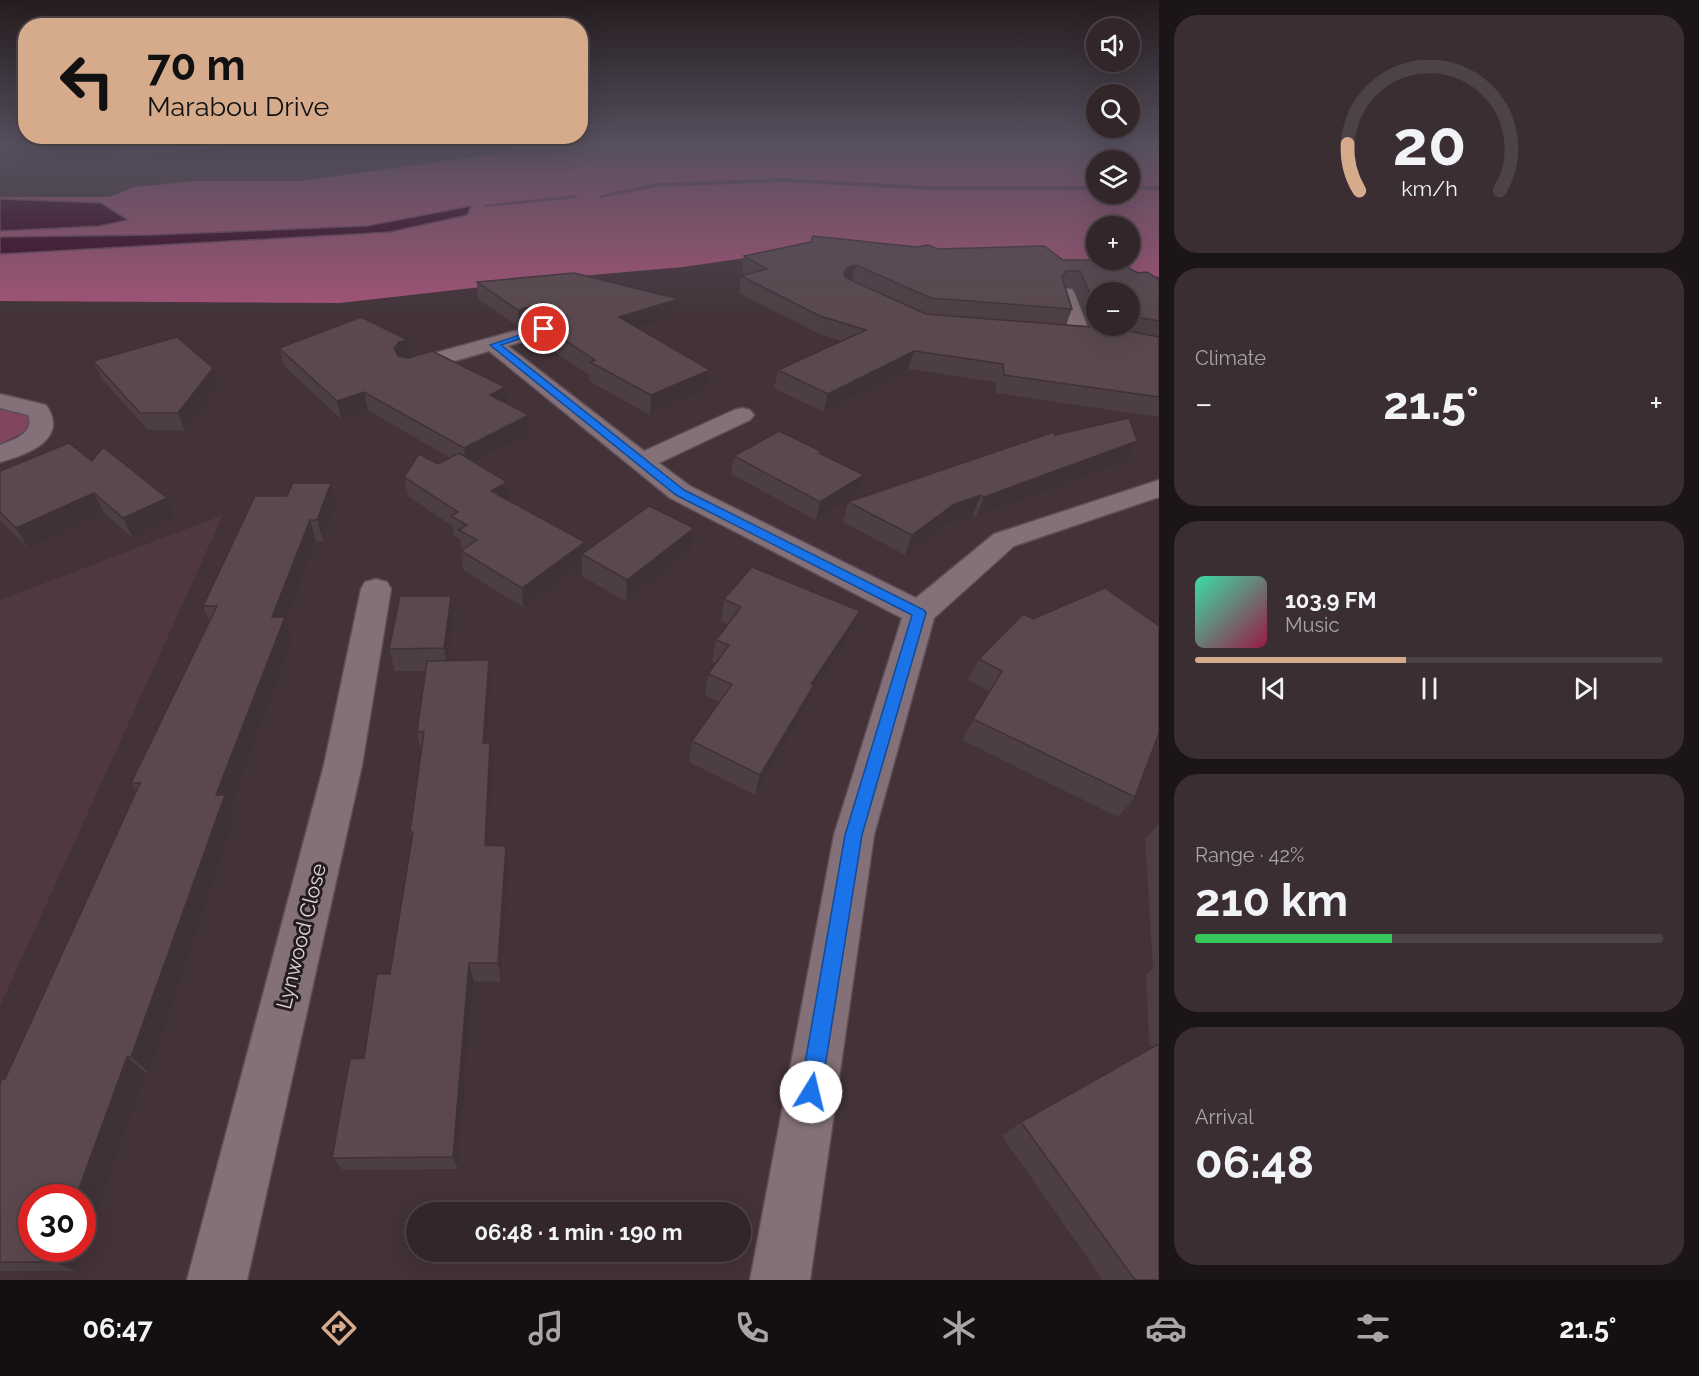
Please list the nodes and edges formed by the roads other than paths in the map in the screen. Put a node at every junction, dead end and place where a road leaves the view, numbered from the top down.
1 (1066, 294) edge
2 (544, 329) edge
3 (1060, 334) edge
4 (494, 345) junction
5 (410, 367) edge
6 (0, 401) edge
7 (742, 415) dead end
8 (0, 454) edge
9 (640, 462) junction
10 (1159, 488) edge
11 (376, 589) dead end
12 (919, 613) junction
13 (218, 1280) edge
14 (780, 1280) edge

1 - 3 street
2 - 4 street
4 - 5 street
4 - 9 street
6 - 8 street
7 - 9 street
9 - 12 street
10 - 12 street
11 - 13 street, Lynwood Close
12 - 14 street

